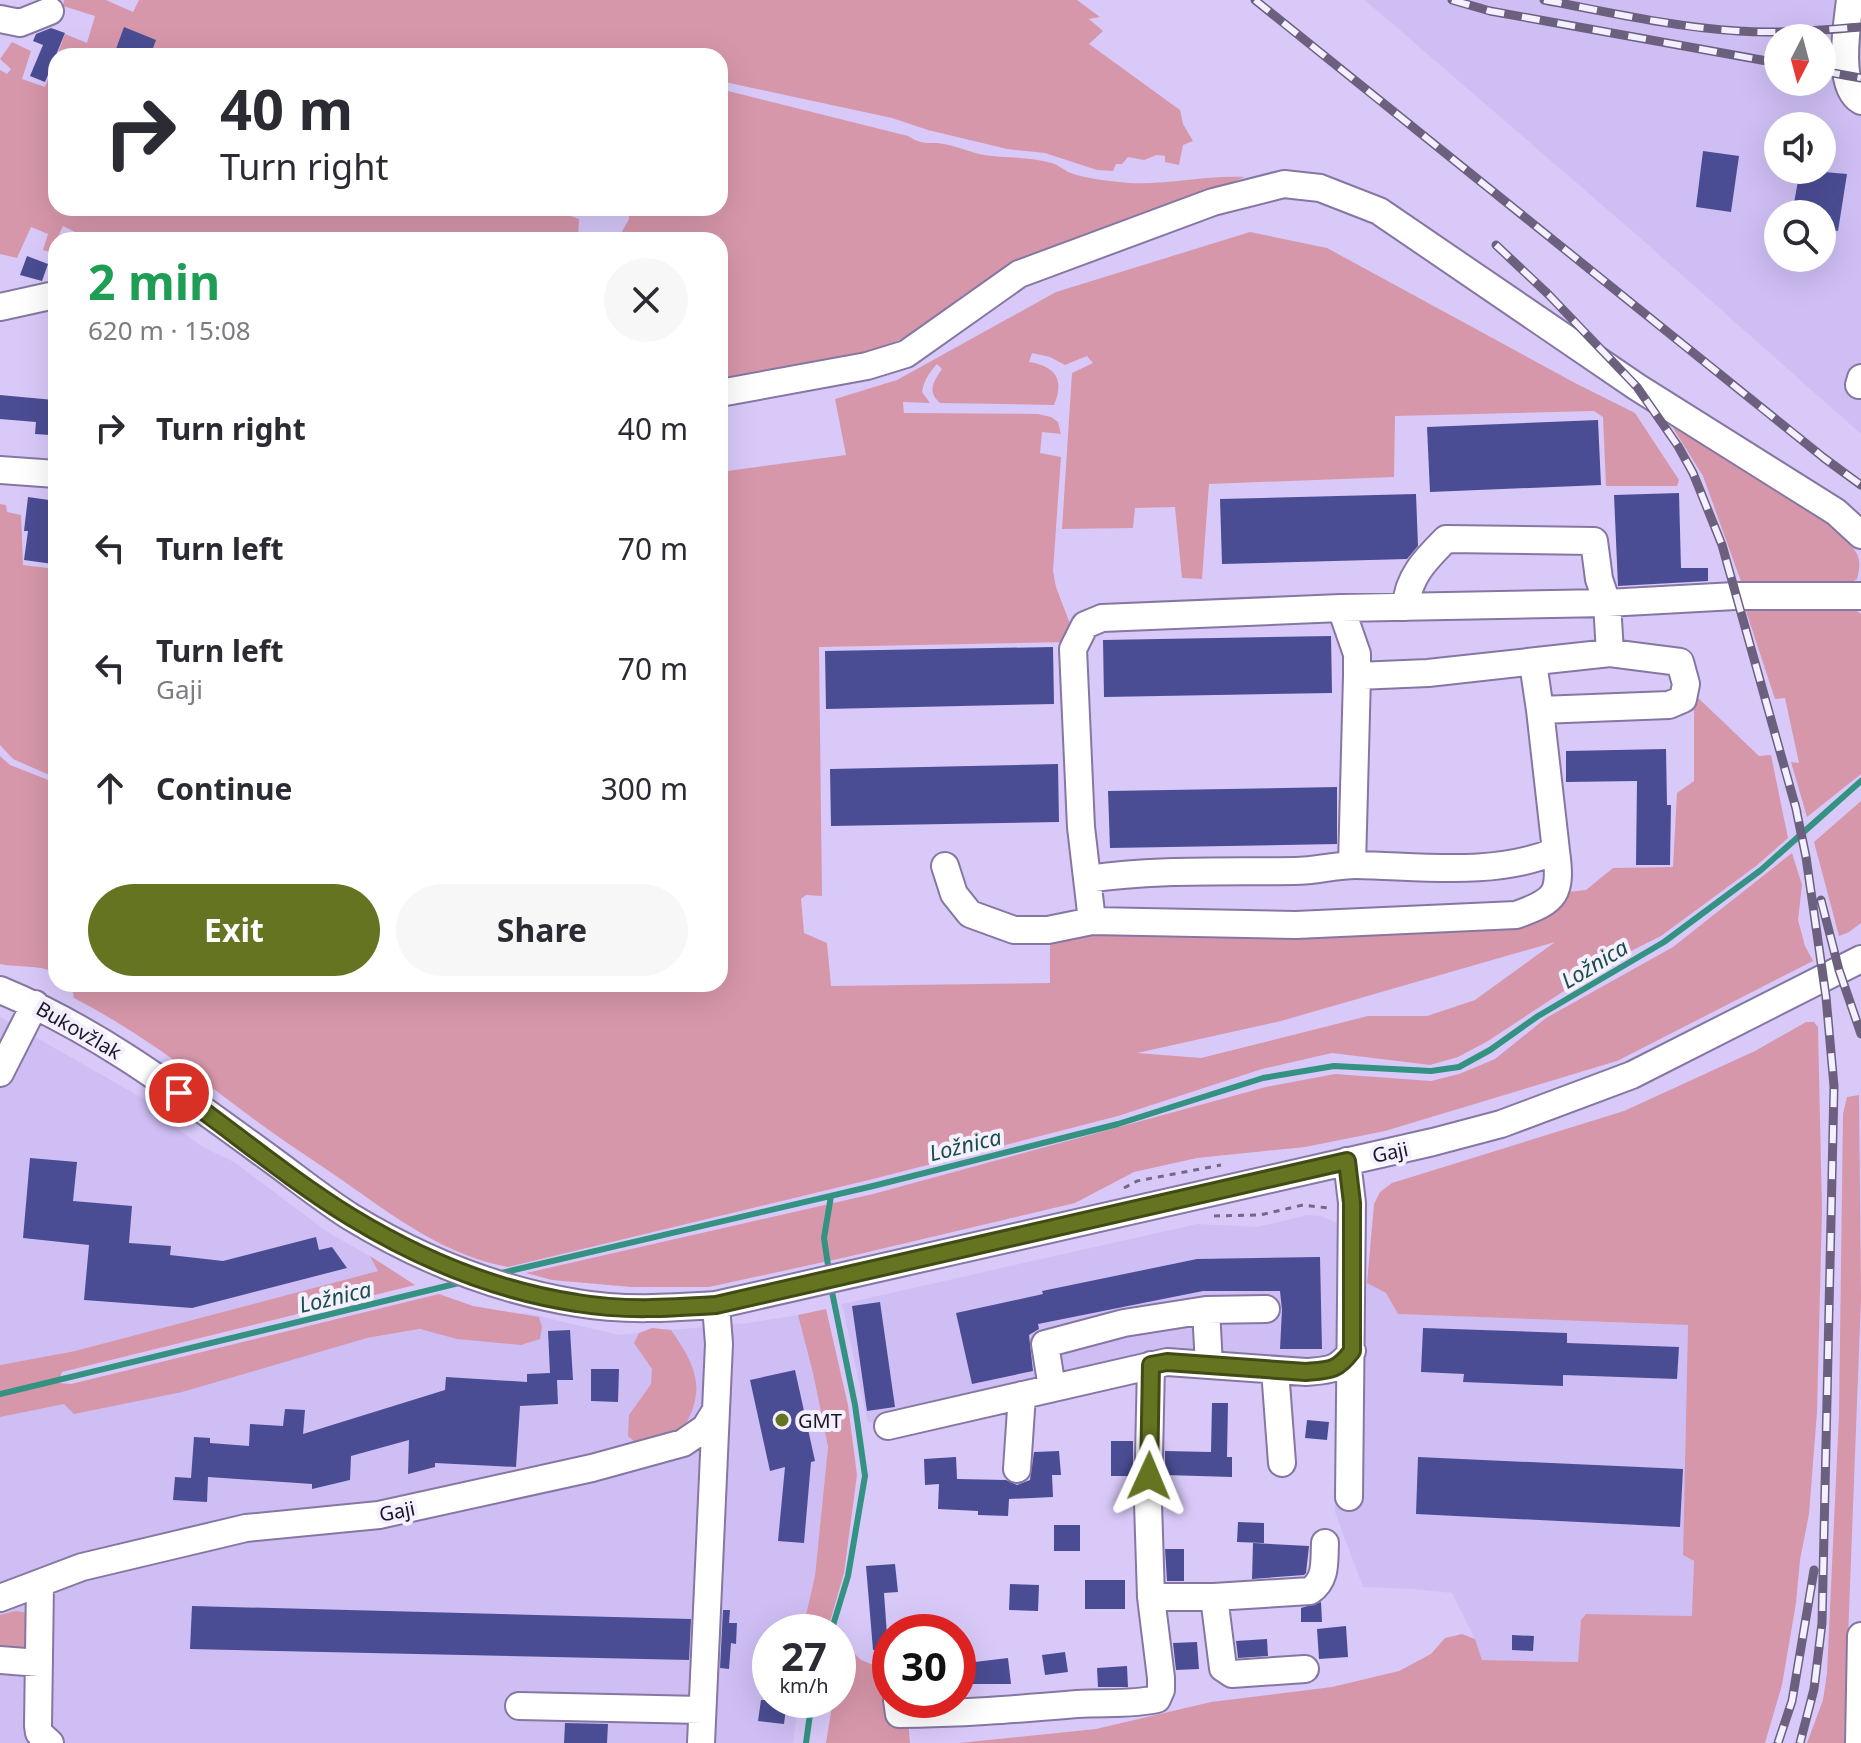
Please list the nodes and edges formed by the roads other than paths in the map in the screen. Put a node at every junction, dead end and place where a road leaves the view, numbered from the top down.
1 (1850, 0) edge
2 (50, 11) dead end
3 (0, 19) edge
4 (1861, 101) edge
5 (48, 296) edge
6 (0, 307) edge
7 (728, 392) edge
8 (0, 470) edge
9 (48, 473) edge
10 (1861, 535) edge
11 (1861, 596) edge
12 (1607, 603) junction
13 (1406, 607) junction
14 (1341, 608) junction
15 (1610, 653) junction
16 (1533, 663) junction
17 (1357, 676) junction
18 (1540, 710) junction
19 (1556, 851) junction
20 (1352, 865) junction
21 (945, 866) dead end
22 (1088, 879) junction
23 (1092, 921) junction
24 (1861, 959) edge
25 (0, 990) edge
26 (35, 1004) junction
27 (0, 1073) edge
28 (1347, 1161) junction
29 (513, 1289) joint
30 (716, 1305) junction
31 (1266, 1309) dead end
32 (1206, 1310) junction
33 (1352, 1351) junction
34 (1151, 1365) junction
35 (1209, 1365) junction
36 (1275, 1370) junction
37 (1052, 1388) junction
38 (1022, 1395) junction
39 (716, 1410) junction
40 (888, 1426) dead end
41 (1282, 1463) dead end
42 (1017, 1469) dead end
43 (1349, 1497) dead end
44 (1325, 1543) dead end
45 (40, 1583) junction
46 (1151, 1597) junction
47 (1214, 1597) junction
48 (0, 1598) edge
49 (1861, 1636) edge
50 (0, 1660) edge
51 (39, 1663) junction
52 (1305, 1669) dead end
53 (519, 1706) dead end
54 (702, 1710) junction
55 (976, 1712) edge
56 (1860, 1741) edge
57 (50, 1743) edge
58 (701, 1743) edge

1 - 4 street
2 - 3 street
5 - 6 street
7 - 10 street
8 - 9 street
11 - 12 street
12 - 13 street
12 - 13 street
12 - 15 street
13 - 14 street
14 - 17 street
14 - 22 street
15 - 16 street
15 - 18 street
16 - 17 street
16 - 18 street
17 - 20 street
18 - 19 street
19 - 20 street
19 - 23 street
20 - 22 street
21 - 23 street
22 - 23 street
24 - 28 street, Gaji
25 - 26 street, Bukovžlak
26 - 27 street
26 - 29 street, Bukovžlak
28 - 30 street, Gaji
28 - 33 street
29 - 30 street, Gaji
30 - 39 street
31 - 32 street
32 - 35 street
32 - 37 street
33 - 36 street
33 - 43 street
34 - 35 street
34 - 37 street
34 - 46 street
35 - 36 street
36 - 41 street
37 - 38 street
38 - 40 street
38 - 42 street
39 - 45 street, Gaji
39 - 54 street
44 - 47 street
45 - 48 street, Gaji
45 - 51 street
46 - 47 street
46 - 55 street
47 - 52 street
49 - 56 street
50 - 51 street
51 - 57 street
53 - 54 street
54 - 58 street

